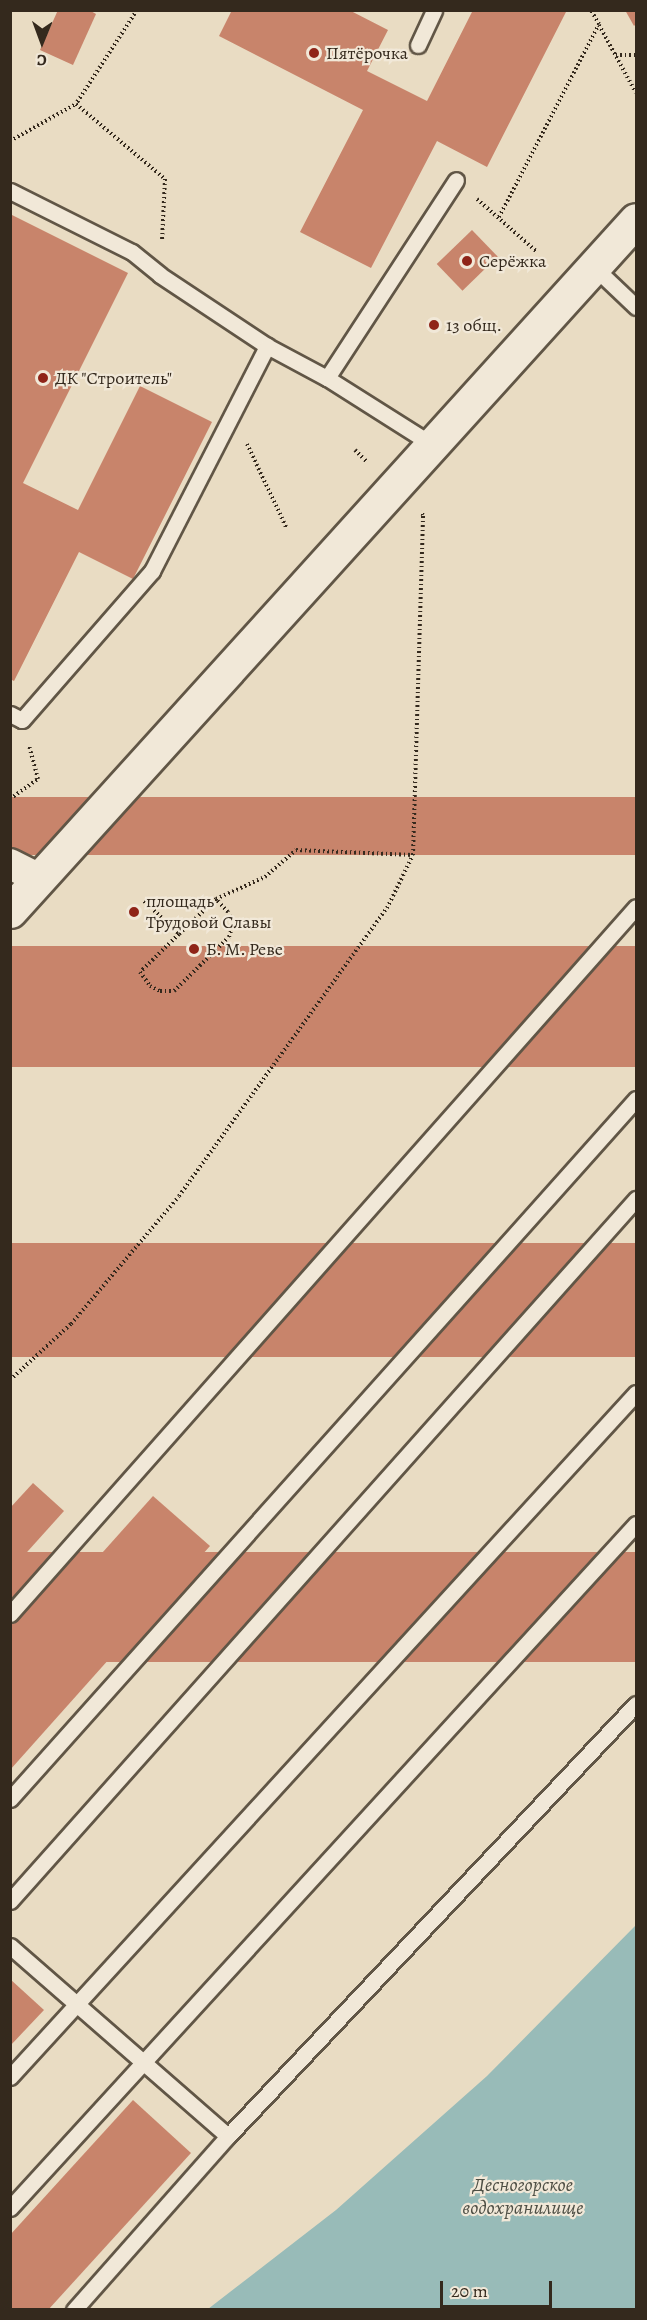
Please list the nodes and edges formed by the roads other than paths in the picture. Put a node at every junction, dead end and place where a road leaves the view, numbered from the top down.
1 (434, 10) edge
2 (418, 45) dead end
3 (456, 180) road end
4 (10, 191) edge
5 (636, 220) edge
6 (594, 267) junction
7 (636, 307) edge
8 (267, 346) junction
9 (327, 378) junction
10 (433, 445) junction
11 (16, 717) edge
12 (10, 864) edge
13 (40, 879) junction
14 (636, 907) edge
15 (10, 911) edge
16 (636, 1099) edge
17 (636, 1199) edge
18 (636, 1393) edge
19 (636, 1524) edge
20 (10, 1614) edge
21 (636, 1704) edge
22 (10, 1798) edge
23 (10, 1901) edge
24 (10, 1946) edge
25 (79, 2004) junction
26 (145, 2062) junction
27 (10, 2077) edge
28 (228, 2136) junction
29 (10, 2208) edge
30 (74, 2310) edge

1 - 2 lane
3 - 9 lane
4 - 8 lane
5 - 6 street
6 - 7 lane
6 - 10 street
8 - 9 lane
8 - 11 lane
9 - 10 lane
10 - 13 street
12 - 13 street
13 - 15 street
14 - 20 lane
16 - 22 lane
17 - 23 lane
18 - 25 lane
19 - 26 lane
21 - 28 lane
24 - 25 lane
25 - 26 lane
25 - 27 lane
26 - 28 lane
26 - 29 lane
28 - 30 lane

